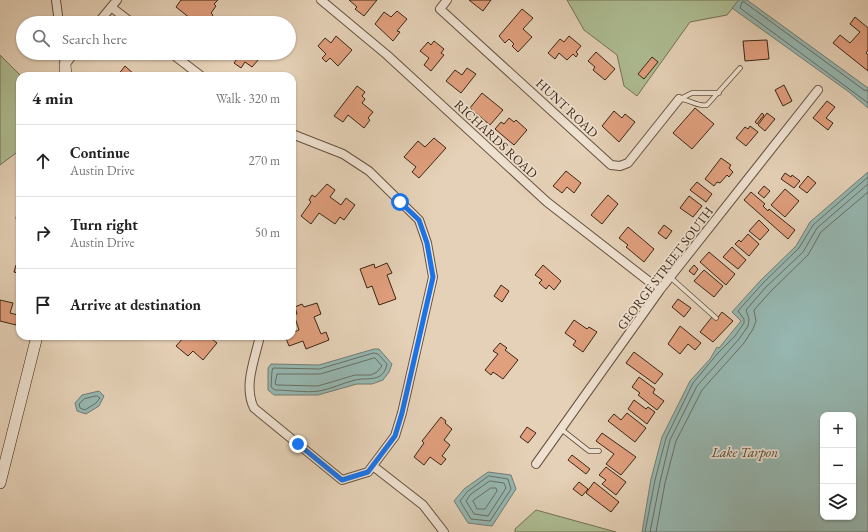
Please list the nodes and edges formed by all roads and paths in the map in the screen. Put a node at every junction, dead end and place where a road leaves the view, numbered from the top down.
1 (56, 0) edge
2 (117, 0) edge
3 (321, 0) edge
4 (447, 0) edge
5 (112, 7) junction
6 (58, 16) edge
7 (104, 16) edge
8 (123, 16) edge
9 (64, 60) edge
10 (70, 60) edge
11 (180, 60) edge
12 (740, 68) dead end
13 (65, 70) edge
14 (196, 72) edge
15 (818, 90) dead end
16 (719, 94) junction
17 (679, 99) junction
18 (296, 136) edge
19 (670, 277) junction
20 (660, 290) junction
21 (716, 318) dead end
22 (36, 340) edge
23 (259, 340) edge
24 (561, 429) junction
25 (599, 451) dead end
26 (536, 464) dead end
27 (373, 466) junction
28 (0, 483) edge
29 (444, 532) edge

1 - 6 street
2 - 5 street
3 - 20 street, RICHARDS ROAD
4 - 17 street, HUNT ROAD
5 - 7 street
5 - 8 street
9 - 13 street
10 - 13 street
11 - 14 street
12 - 16 lane
15 - 19 street, GEORGE STREET SOUTH
16 - 17 lane
16 - 17 lane
18 - 27 street
19 - 20 street, GEORGE STREET SOUTH
19 - 21 lane
20 - 24 street, GEORGE STREET SOUTH
22 - 28 street
23 - 27 street
24 - 25 lane
24 - 26 street, GEORGE STREET SOUTH
27 - 29 street

